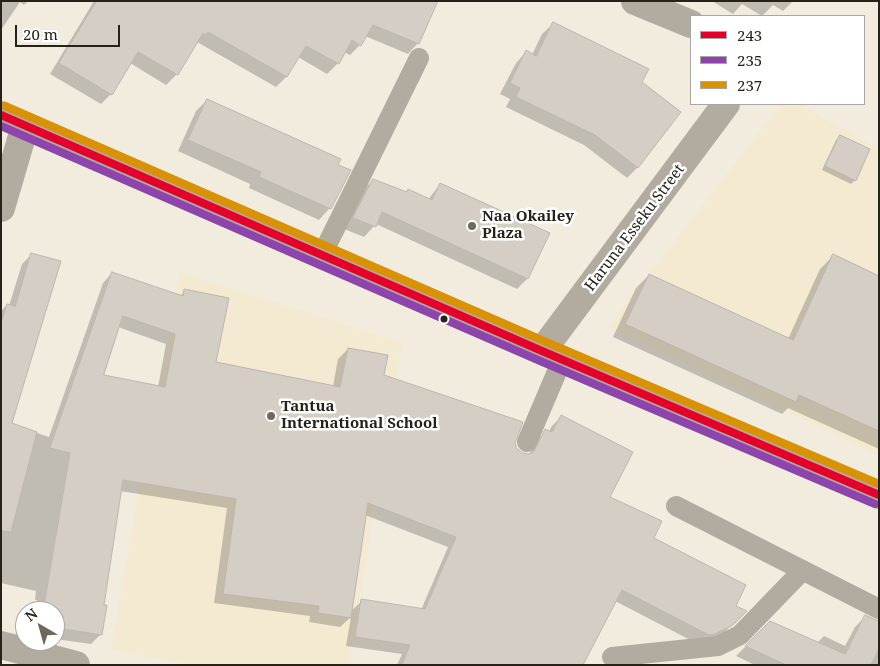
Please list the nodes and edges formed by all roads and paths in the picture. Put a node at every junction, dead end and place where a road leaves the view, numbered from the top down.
1 (635, 1) edge
2 (690, 24) edge
3 (419, 58) dead end
4 (725, 105) edge
5 (13, 120) edge
6 (1, 208) edge
7 (322, 255) junction
8 (552, 355) junction
9 (527, 442) dead end
10 (879, 495) edge
11 (676, 506) dead end
12 (803, 570) junction
13 (879, 609) edge
14 (1, 646) edge
15 (612, 657) dead end
16 (76, 665) edge

1 - 2 street
3 - 7 lane
4 - 8 street, Haruna Esseku Street
5 - 6 street
5 - 7 main road
7 - 8 main road
8 - 9 lane
8 - 10 main road
11 - 12 lane
12 - 13 lane
12 - 15 lane
14 - 16 street

